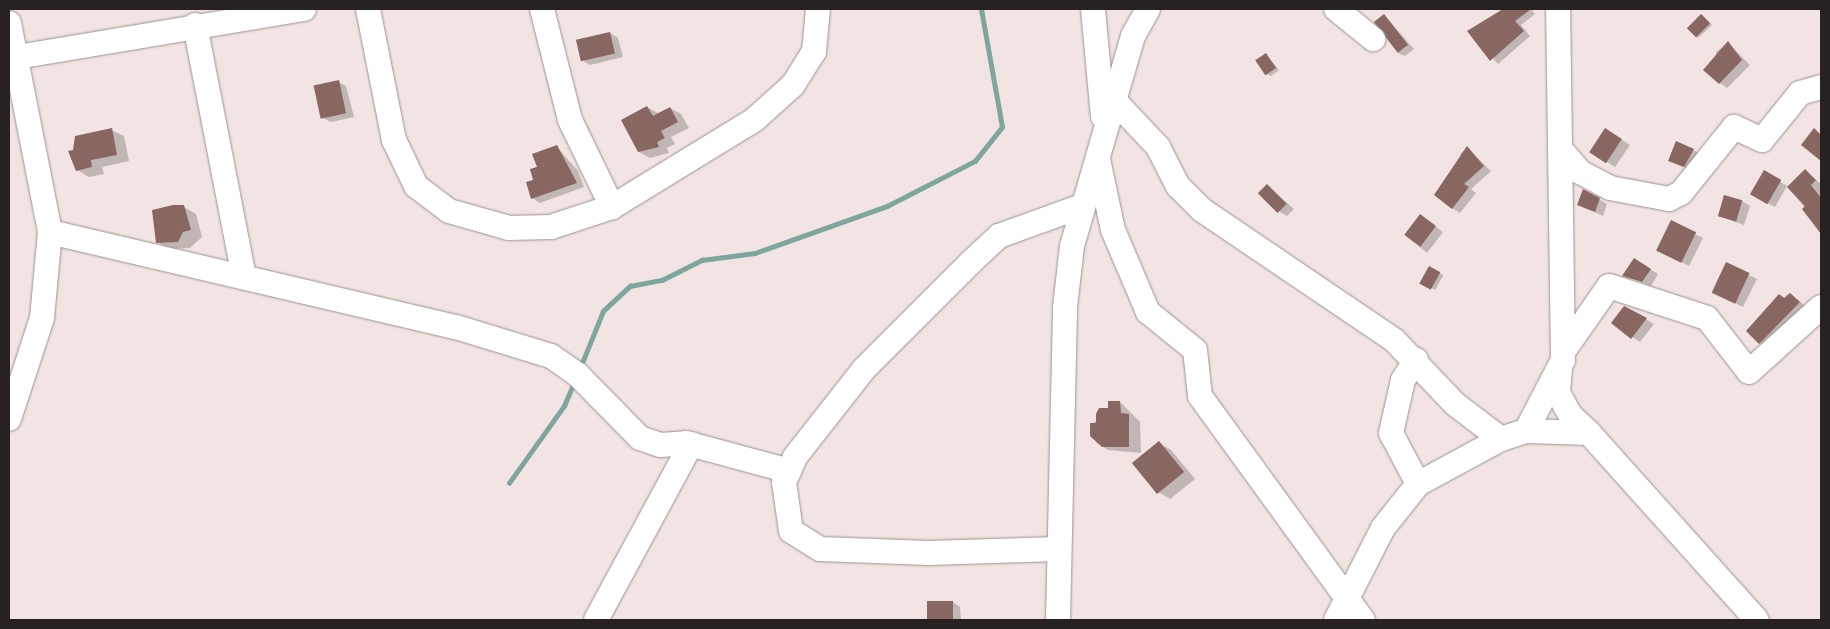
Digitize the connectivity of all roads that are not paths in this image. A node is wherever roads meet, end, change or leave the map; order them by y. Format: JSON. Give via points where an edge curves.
{"nodes":[{"id":1,"x":304,"y":9,"type":"edge"},
{"id":2,"x":368,"y":9,"type":"edge"},
{"id":3,"x":542,"y":9,"type":"edge"},
{"id":4,"x":818,"y":9,"type":"edge"},
{"id":5,"x":1094,"y":9,"type":"edge"},
{"id":6,"x":1148,"y":9,"type":"edge"},
{"id":7,"x":1336,"y":9,"type":"edge"},
{"id":8,"x":1558,"y":9,"type":"edge"},
{"id":9,"x":9,"y":23,"type":"edge"},
{"id":10,"x":195,"y":25,"type":"junction"},
{"id":11,"x":1373,"y":39,"type":"dead end"},
{"id":12,"x":17,"y":58,"type":"junction"},
{"id":13,"x":1821,"y":86,"type":"edge"},
{"id":14,"x":1113,"y":99,"type":"junction"},
{"id":15,"x":1104,"y":128,"type":"junction"},
{"id":16,"x":1562,"y":151,"type":"junction"},
{"id":17,"x":1097,"y":154,"type":"junction"},
{"id":18,"x":1082,"y":206,"type":"junction"},
{"id":19,"x":612,"y":207,"type":"junction"},
{"id":20,"x":50,"y":232,"type":"junction"},
{"id":21,"x":244,"y":277,"type":"junction"},
{"id":22,"x":1821,"y":307,"type":"edge"},
{"id":23,"x":1561,"y":359,"type":"junction"},
{"id":24,"x":1416,"y":360,"type":"junction"},
{"id":25,"x":9,"y":419,"type":"edge"},
{"id":26,"x":1526,"y":431,"type":"junction"},
{"id":27,"x":1589,"y":434,"type":"junction"},
{"id":28,"x":1501,"y":438,"type":"junction"},
{"id":29,"x":691,"y":444,"type":"junction"},
{"id":30,"x":789,"y":471,"type":"junction"},
{"id":31,"x":1418,"y":484,"type":"junction"},
{"id":32,"x":1058,"y":549,"type":"junction"},
{"id":33,"x":1350,"y":600,"type":"junction"},
{"id":34,"x":596,"y":620,"type":"edge"},
{"id":35,"x":1058,"y":620,"type":"edge"},
{"id":36,"x":1336,"y":620,"type":"edge"},
{"id":37,"x":1363,"y":620,"type":"edge"},
{"id":38,"x":1757,"y":620,"type":"edge"}],
"edges":[{"from":1,"to":10,"type":"street"},
{"from":2,"to":19,"type":"street","via":[[394,140],[416,186],[448,211],[509,228],[552,227]]},
{"from":3,"to":19,"type":"street","via":[[570,120]]},
{"from":4,"to":19,"type":"street","via":[[814,52],[794,85],[754,120]]},
{"from":5,"to":15,"type":"street"},
{"from":6,"to":14,"type":"street","via":[[1133,36]]},
{"from":7,"to":11,"type":"street"},
{"from":8,"to":16,"type":"street"},
{"from":9,"to":12,"type":"street"},
{"from":10,"to":12,"type":"street"},
{"from":10,"to":21,"type":"street"},
{"from":12,"to":20,"type":"street"},
{"from":13,"to":16,"type":"street","via":[[1800,94],[1762,140],[1734,127],[1681,193],[1669,200],[1610,188],[1580,172]]},
{"from":14,"to":15,"type":"street"},
{"from":14,"to":24,"type":"street","via":[[1158,146],[1178,186],[1202,210],[1236,237],[1304,276],[1332,301],[1376,326]]},
{"from":15,"to":17,"type":"street"},
{"from":16,"to":23,"type":"street"},
{"from":17,"to":18,"type":"street"},
{"from":17,"to":33,"type":"street","via":[[1112,230],[1148,312],[1194,350],[1200,396]]},
{"from":18,"to":30,"type":"street","via":[[999,236],[864,369],[795,457]]},
{"from":18,"to":32,"type":"street","via":[[1065,307]]},
{"from":20,"to":21,"type":"street"},
{"from":20,"to":25,"type":"street","via":[[42,318]]},
{"from":21,"to":29,"type":"street","via":[[456,327],[551,356],[577,374],[640,438],[660,445]]},
{"from":22,"to":23,"type":"street","via":[[1750,372],[1707,318],[1609,286]]},
{"from":23,"to":26,"type":"street"},
{"from":23,"to":27,"type":"street","via":[[1558,393],[1571,416]]},
{"from":24,"to":28,"type":"street","via":[[1455,404]]},
{"from":24,"to":31,"type":"street","via":[[1403,380],[1391,433]]},
{"from":26,"to":27,"type":"street"},
{"from":26,"to":28,"type":"street"},
{"from":27,"to":38,"type":"street"},
{"from":28,"to":31,"type":"street"},
{"from":29,"to":30,"type":"street"},
{"from":29,"to":34,"type":"street"},
{"from":30,"to":32,"type":"street","via":[[784,500],[790,530],[820,549],[929,553]]},
{"from":31,"to":33,"type":"street","via":[[1383,528]]},
{"from":32,"to":35,"type":"street"},
{"from":33,"to":36,"type":"street"},
{"from":33,"to":37,"type":"street"}]}
